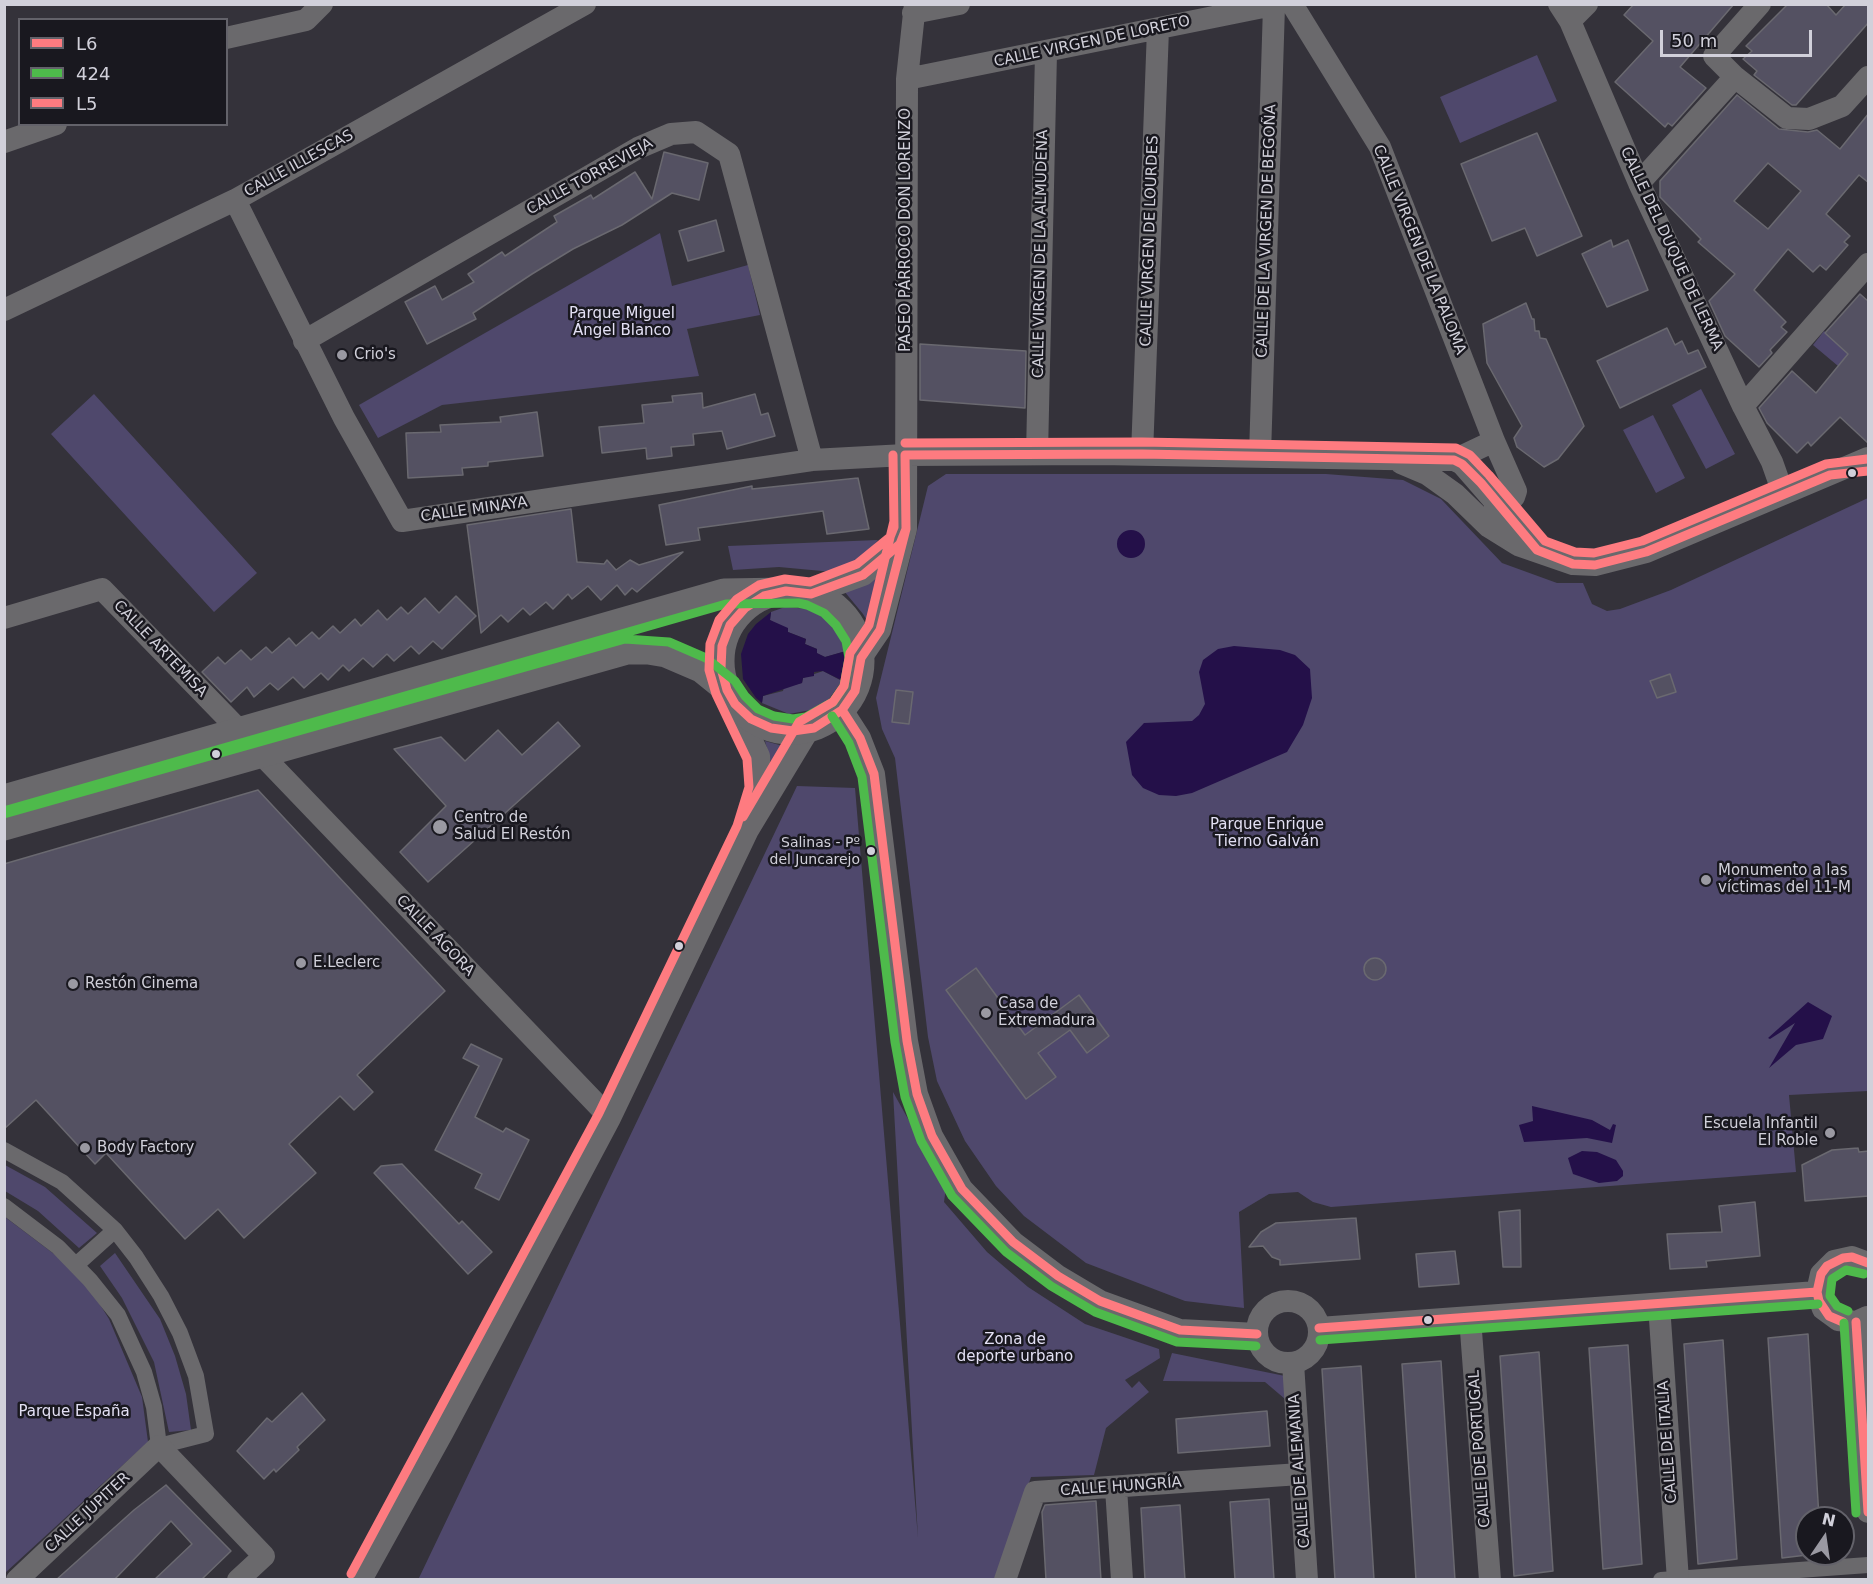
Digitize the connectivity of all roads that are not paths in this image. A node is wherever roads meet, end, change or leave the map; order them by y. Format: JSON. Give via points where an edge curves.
{"nodes":[{"id":1,"x":322,"y":4,"type":"edge"},
{"id":2,"x":585,"y":4,"type":"edge"},
{"id":3,"x":959,"y":4,"type":"edge"},
{"id":4,"x":1587,"y":4,"type":"edge"},
{"id":5,"x":1760,"y":4,"type":"edge"},
{"id":6,"x":1281,"y":5,"type":"edge"},
{"id":7,"x":914,"y":9,"type":"edge"},
{"id":8,"x":1565,"y":13,"type":"edge"},
{"id":9,"x":1158,"y":28,"type":"junction"},
{"id":10,"x":228,"y":38,"type":"edge"},
{"id":11,"x":1046,"y":53,"type":"junction"},
{"id":12,"x":1869,"y":76,"type":"edge"},
{"id":13,"x":1735,"y":77,"type":"junction"},
{"id":14,"x":907,"y":79,"type":"junction"},
{"id":15,"x":50,"y":126,"type":"edge"},
{"id":16,"x":4,"y":142,"type":"edge"},
{"id":17,"x":1639,"y":183,"type":"junction"},
{"id":18,"x":235,"y":200,"type":"junction"},
{"id":19,"x":1869,"y":264,"type":"edge"},
{"id":20,"x":4,"y":310,"type":"edge"},
{"id":21,"x":304,"y":341,"type":"junction"},
{"id":22,"x":1743,"y":406,"type":"junction"},
{"id":23,"x":1494,"y":441,"type":"junction"},
{"id":24,"x":1037,"y":454,"type":"junction"},
{"id":25,"x":1142,"y":454,"type":"junction"},
{"id":26,"x":905,"y":455,"type":"junction"},
{"id":27,"x":1260,"y":455,"type":"junction"},
{"id":28,"x":1869,"y":458,"type":"edge"},
{"id":29,"x":1395,"y":459,"type":"junction"},
{"id":30,"x":812,"y":460,"type":"junction"},
{"id":31,"x":1454,"y":460,"type":"junction"},
{"id":32,"x":1869,"y":471,"type":"edge"},
{"id":33,"x":1830,"y":475,"type":"junction"},
{"id":34,"x":1783,"y":493,"type":"junction"},
{"id":35,"x":1492,"y":515,"type":"junction"},
{"id":36,"x":900,"y":544,"type":"junction"},
{"id":37,"x":799,"y":592,"type":"junction"},
{"id":38,"x":4,"y":618,"type":"edge"},
{"id":39,"x":861,"y":658,"type":"junction"},
{"id":40,"x":731,"y":697,"type":"junction"},
{"id":41,"x":842,"y":710,"type":"junction"},
{"id":42,"x":809,"y":729,"type":"junction"},
{"id":43,"x":239,"y":730,"type":"junction"},
{"id":44,"x":261,"y":754,"type":"junction"},
{"id":45,"x":4,"y":798,"type":"edge"},
{"id":46,"x":4,"y":827,"type":"edge"},
{"id":47,"x":748,"y":830,"type":"junction"},
{"id":48,"x":610,"y":1118,"type":"junction"},
{"id":49,"x":4,"y":1150,"type":"edge"},
{"id":50,"x":4,"y":1206,"type":"edge"},
{"id":51,"x":115,"y":1230,"type":"junction"},
{"id":52,"x":1869,"y":1263,"type":"edge"},
{"id":53,"x":76,"y":1265,"type":"junction"},
{"id":54,"x":1817,"y":1292,"type":"junction"},
{"id":55,"x":1659,"y":1305,"type":"junction"},
{"id":56,"x":1470,"y":1318,"type":"junction"},
{"id":57,"x":1862,"y":1319,"type":"edge"},
{"id":58,"x":1319,"y":1328,"type":"junction"},
{"id":59,"x":1257,"y":1334,"type":"junction"},
{"id":60,"x":1293,"y":1363,"type":"junction"},
{"id":61,"x":159,"y":1446,"type":"junction"},
{"id":62,"x":1300,"y":1474,"type":"junction"},
{"id":63,"x":1116,"y":1488,"type":"junction"},
{"id":64,"x":1869,"y":1512,"type":"edge"},
{"id":65,"x":1869,"y":1565,"type":"edge"},
{"id":66,"x":1672,"y":1579,"type":"edge"},
{"id":67,"x":17,"y":1580,"type":"edge"},
{"id":68,"x":238,"y":1580,"type":"edge"},
{"id":69,"x":361,"y":1580,"type":"edge"},
{"id":70,"x":1005,"y":1580,"type":"edge"},
{"id":71,"x":1122,"y":1580,"type":"edge"},
{"id":72,"x":1307,"y":1580,"type":"edge"},
{"id":73,"x":1490,"y":1580,"type":"edge"}],
"edges":[{"from":1,"to":10,"type":"street","via":[[306,20]]},
{"from":2,"to":18,"type":"street","name":"CALLE ILLESCAS"},
{"from":3,"to":7,"type":"street"},
{"from":4,"to":8,"type":"street"},
{"from":5,"to":13,"type":"street","via":[[1714,56]]},
{"from":6,"to":9,"type":"street","name":"CALLE VIRGEN DE LORETO"},
{"from":6,"to":23,"type":"street","name":"CALLE VIRGEN DE LA PALOMA","via":[[1380,147]]},
{"from":6,"to":27,"type":"street","name":"CALLE DE LA VIRGEN DE BEGOÑA"},
{"from":7,"to":14,"type":"street","name":"PASEO PÁRROCO DON LORENZO"},
{"from":8,"to":17,"type":"street","name":"CALLE DEL DUQUE DE LERMA"},
{"from":9,"to":11,"type":"street","name":"CALLE VIRGEN DE LORETO"},
{"from":9,"to":25,"type":"street","name":"CALLE VIRGEN DE LOURDES"},
{"from":11,"to":14,"type":"street","name":"CALLE VIRGEN DE LORETO"},
{"from":11,"to":24,"type":"street","name":"CALLE VIRGEN DE LA ALMUDENA"},
{"from":12,"to":13,"type":"street","via":[[1842,106],[1809,119],[1787,118]]},
{"from":13,"to":17,"type":"street"},
{"from":14,"to":26,"type":"street","name":"PASEO PÁRROCO DON LORENZO"},
{"from":15,"to":16,"type":"street"},
{"from":17,"to":22,"type":"street","name":"CALLE DEL DUQUE DE LERMA"},
{"from":18,"to":20,"type":"street","name":"CALLE ILLESCAS"},
{"from":18,"to":21,"type":"street","name":"CALLE MINAYA"},
{"from":19,"to":22,"type":"street"},
{"from":21,"to":30,"type":"street","name":"CALLE MINAYA","via":[[402,521]]},
{"from":21,"to":30,"type":"street","name":"CALLE TORREVIEJA","via":[[638,148],[671,134],[696,132],[729,154]]},
{"from":22,"to":34,"type":"street","name":"CALLE DEL DUQUE DE LERMA"},
{"from":23,"to":31,"type":"street"},
{"from":23,"to":35,"type":"street","name":"CALLE VIRGEN DE LA PALOMA","via":[[1516,491]]},
{"from":24,"to":25,"type":"street","name":"CALLE MINAYA"},
{"from":24,"to":26,"type":"street","name":"CALLE MINAYA"},
{"from":25,"to":27,"type":"street","name":"CALLE MINAYA"},
{"from":26,"to":30,"type":"street","name":"CALLE MINAYA"},
{"from":26,"to":36,"type":"street","name":"PASEO PÁRROCO DON LORENZO","via":[[906,529]]},
{"from":27,"to":29,"type":"street","name":"CALLE MINAYA"},
{"from":28,"to":33,"type":"street"},
{"from":29,"to":31,"type":"street","name":"CALLE MINAYA"},
{"from":29,"to":35,"type":"street","via":[[1427,474]]},
{"from":31,"to":35,"type":"street","via":[[1481,483]]},
{"from":32,"to":33,"type":"street"},
{"from":33,"to":34,"type":"street"},
{"from":34,"to":35,"type":"street","via":[[1646,552],[1595,565],[1573,564],[1518,544]]},
{"from":36,"to":37,"type":"street","via":[[863,575]]},
{"from":36,"to":39,"type":"street","name":"PASEO PÁRROCO DON LORENZO","via":[[880,630]]},
{"from":37,"to":39,"type":"street","via":[[831,603],[846,618],[857,637]]},
{"from":37,"to":40,"type":"street","via":[[764,596],[745,608],[730,625],[722,646],[721,668]]},
{"from":37,"to":43,"type":"street","via":[[724,592]]},
{"from":38,"to":43,"type":"street","name":"CALLE ARTEMISA","via":[[102,589]]},
{"from":39,"to":41,"type":"street","via":[[855,691]]},
{"from":40,"to":42,"type":"street","via":[[751,719],[771,728]]},
{"from":40,"to":44,"type":"street","via":[[701,669],[666,654],[627,651]]},
{"from":40,"to":47,"type":"street","via":[[759,756],[762,789]]},
{"from":41,"to":42,"type":"street"},
{"from":41,"to":59,"type":"street","via":[[860,738],[874,774],[917,1094],[932,1136],[962,1189],[1013,1242],[1100,1301],[1179,1330]]},
{"from":42,"to":47,"type":"street"},
{"from":43,"to":45,"type":"street"},
{"from":44,"to":46,"type":"street"},
{"from":44,"to":48,"type":"street","name":"CALLE ÁGORA"},
{"from":47,"to":48,"type":"street"},
{"from":48,"to":69,"type":"street"},
{"from":49,"to":51,"type":"street","via":[[62,1182]]},
{"from":50,"to":53,"type":"street","via":[[36,1228]]},
{"from":51,"to":53,"type":"street"},
{"from":51,"to":61,"type":"street","via":[[148,1276],[180,1333],[196,1376],[206,1434]]},
{"from":52,"to":54,"type":"street","via":[[1852,1257],[1834,1261],[1821,1274]]},
{"from":53,"to":61,"type":"street","via":[[124,1328],[144,1372]]},
{"from":54,"to":55,"type":"street"},
{"from":54,"to":57,"type":"street","via":[[1829,1316],[1846,1323]]},
{"from":55,"to":56,"type":"street"},
{"from":55,"to":66,"type":"street","name":"CALLE DE ITALIA"},
{"from":56,"to":58,"type":"street"},
{"from":56,"to":73,"type":"street","name":"CALLE DE PORTUGAL"},
{"from":57,"to":64,"type":"street"},
{"from":58,"to":59,"type":"street","via":[[1310,1310],[1301,1304],[1280,1302],[1263,1313]]},
{"from":58,"to":60,"type":"street","via":[[1316,1347],[1303,1360]]},
{"from":59,"to":60,"type":"street","via":[[1265,1353],[1283,1363]]},
{"from":60,"to":62,"type":"street","name":"CALLE DE ALEMANIA"},
{"from":61,"to":67,"type":"street","name":"CALLE JÚPITER"},
{"from":61,"to":68,"type":"street","via":[[264,1556]]},
{"from":62,"to":63,"type":"street","name":"CALLE HUNGRÍA"},
{"from":62,"to":72,"type":"street","name":"CALLE DE ALEMANIA"},
{"from":63,"to":70,"type":"street","name":"CALLE HUNGRÍA","via":[[1035,1492]]},
{"from":63,"to":71,"type":"street"},
{"from":65,"to":66,"type":"street"}]}
